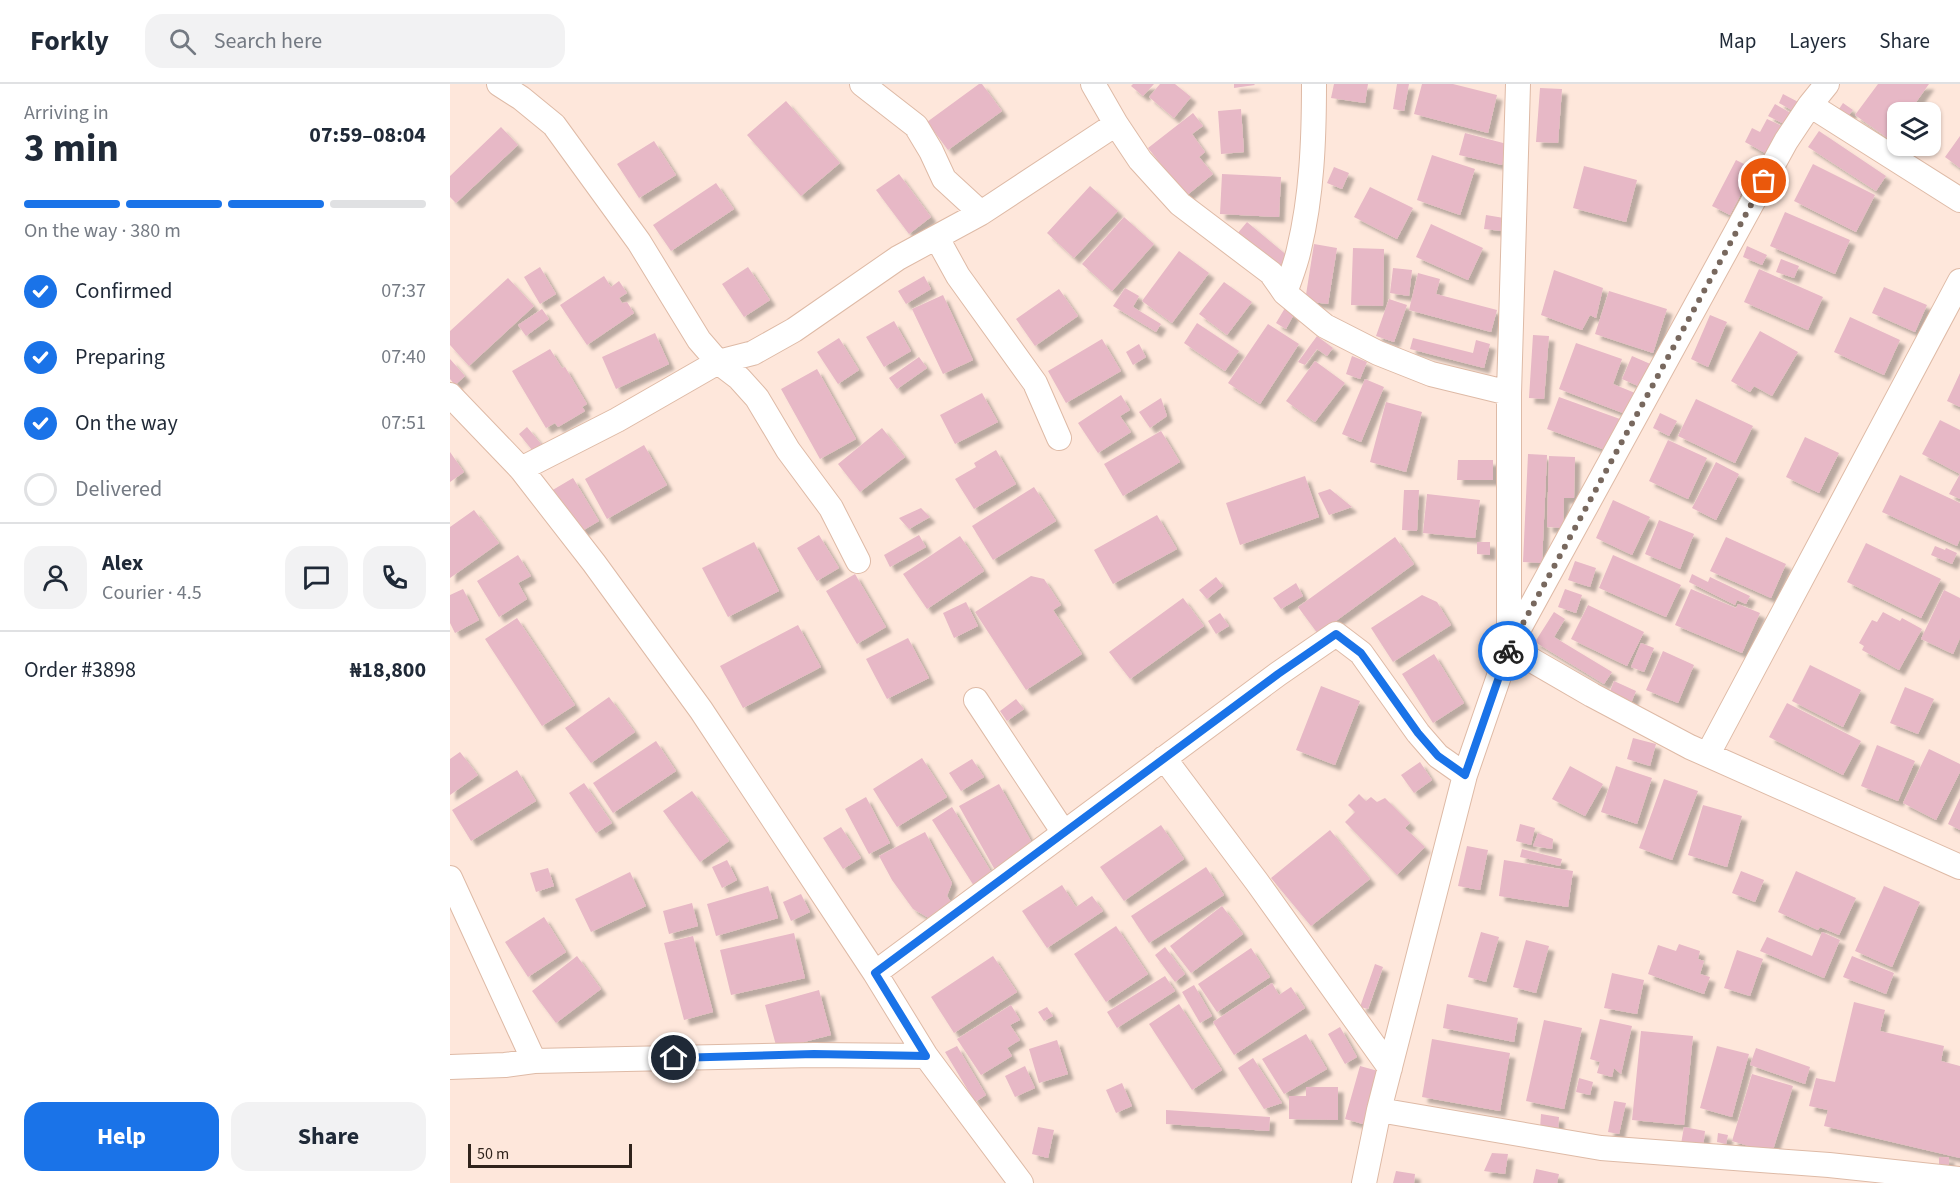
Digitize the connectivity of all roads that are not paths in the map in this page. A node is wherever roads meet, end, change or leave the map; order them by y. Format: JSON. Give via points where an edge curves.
{"nodes":[{"id":1,"x":499,"y":84,"type":"edge"},
{"id":2,"x":862,"y":84,"type":"edge"},
{"id":3,"x":1094,"y":84,"type":"edge"},
{"id":4,"x":1314,"y":84,"type":"edge"},
{"id":5,"x":1518,"y":84,"type":"edge"},
{"id":6,"x":1827,"y":84,"type":"edge"},
{"id":7,"x":1810,"y":105,"type":"junction"},
{"id":8,"x":1116,"y":124,"type":"junction"},
{"id":9,"x":1960,"y":200,"type":"edge"},
{"id":10,"x":981,"y":213,"type":"junction"},
{"id":11,"x":937,"y":238,"type":"junction"},
{"id":12,"x":1960,"y":281,"type":"edge"},
{"id":13,"x":1286,"y":293,"type":"junction"},
{"id":14,"x":718,"y":362,"type":"junction"},
{"id":15,"x":1509,"y":393,"type":"junction"},
{"id":16,"x":450,"y":395,"type":"edge"},
{"id":17,"x":1059,"y":438,"type":"dead end"},
{"id":18,"x":521,"y":469,"type":"junction"},
{"id":19,"x":858,"y":561,"type":"dead end"},
{"id":20,"x":1509,"y":647,"type":"junction"},
{"id":21,"x":976,"y":700,"type":"dead end"},
{"id":22,"x":1708,"y":754,"type":"junction"},
{"id":23,"x":1164,"y":758,"type":"junction"},
{"id":24,"x":1465,"y":775,"type":"junction"},
{"id":25,"x":1064,"y":833,"type":"junction"},
{"id":26,"x":1960,"y":867,"type":"edge"},
{"id":27,"x":450,"y":878,"type":"edge"},
{"id":28,"x":875,"y":973,"type":"junction"},
{"id":29,"x":926,"y":1056,"type":"junction"},
{"id":30,"x":534,"y":1061,"type":"junction"},
{"id":31,"x":450,"y":1067,"type":"edge"},
{"id":32,"x":1390,"y":1068,"type":"junction"},
{"id":33,"x":1379,"y":1110,"type":"junction"},
{"id":34,"x":1960,"y":1179,"type":"edge"},
{"id":35,"x":1021,"y":1183,"type":"edge"},
{"id":36,"x":1364,"y":1183,"type":"edge"}],
"edges":[{"from":1,"to":14,"type":"street","via":[[554,125],[639,242],[699,340]]},
{"from":2,"to":10,"type":"street","via":[[916,126],[944,179]]},
{"from":3,"to":8,"type":"street"},
{"from":4,"to":13,"type":"street","via":[[1307,204]]},
{"from":5,"to":15,"type":"street"},
{"from":6,"to":7,"type":"street"},
{"from":7,"to":9,"type":"street"},
{"from":7,"to":20,"type":"street","via":[[1786,141]]},
{"from":8,"to":10,"type":"street"},
{"from":8,"to":13,"type":"street","via":[[1140,160],[1180,204],[1271,273]]},
{"from":10,"to":11,"type":"street"},
{"from":11,"to":14,"type":"street","via":[[898,258],[794,330],[753,353]]},
{"from":11,"to":17,"type":"street","via":[[958,276],[1035,383]]},
{"from":12,"to":22,"type":"street"},
{"from":13,"to":15,"type":"street","via":[[1325,326],[1378,353],[1431,374]]},
{"from":14,"to":18,"type":"street"},
{"from":14,"to":19,"type":"street","via":[[757,398],[788,450],[831,508]]},
{"from":15,"to":20,"type":"street"},
{"from":16,"to":18,"type":"street"},
{"from":18,"to":28,"type":"street","via":[[701,710]]},
{"from":20,"to":22,"type":"street"},
{"from":20,"to":24,"type":"street"},
{"from":21,"to":25,"type":"street"},
{"from":22,"to":26,"type":"street"},
{"from":23,"to":24,"type":"street","via":[[1336,634],[1361,653],[1438,756]]},
{"from":23,"to":25,"type":"street"},
{"from":23,"to":32,"type":"street"},
{"from":24,"to":32,"type":"street"},
{"from":25,"to":28,"type":"street"},
{"from":27,"to":30,"type":"street"},
{"from":28,"to":29,"type":"street"},
{"from":29,"to":30,"type":"street","via":[[814,1054]]},
{"from":29,"to":35,"type":"street"},
{"from":30,"to":31,"type":"street"},
{"from":32,"to":33,"type":"street"},
{"from":33,"to":34,"type":"street","via":[[1601,1148]]},
{"from":33,"to":36,"type":"street"}]}
